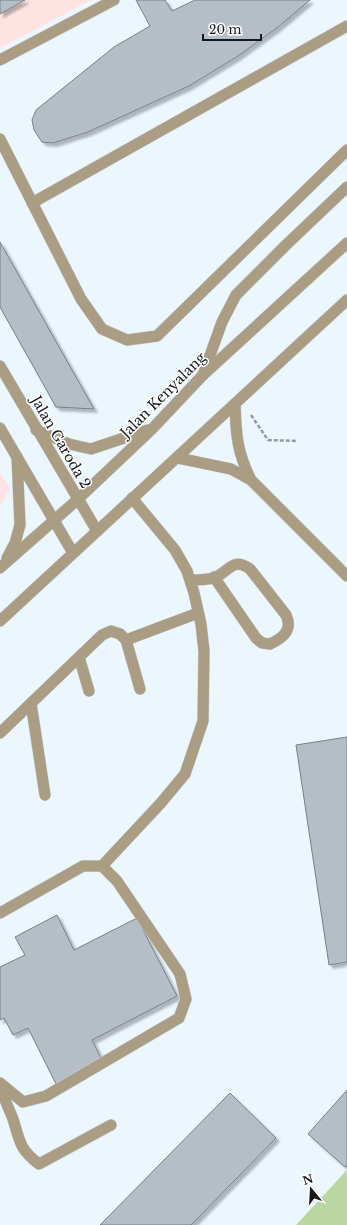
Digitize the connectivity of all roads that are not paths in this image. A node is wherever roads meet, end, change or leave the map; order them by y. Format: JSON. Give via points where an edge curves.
{"nodes":[{"id":1,"x":114,"y":0,"type":"edge"},
{"id":2,"x":347,"y":26,"type":"edge"},
{"id":3,"x":0,"y":60,"type":"edge"},
{"id":4,"x":0,"y":139,"type":"edge"},
{"id":5,"x":347,"y":150,"type":"edge"},
{"id":6,"x":347,"y":187,"type":"edge"},
{"id":7,"x":32,"y":203,"type":"junction"},
{"id":8,"x":347,"y":243,"type":"edge"},
{"id":9,"x":347,"y":300,"type":"edge"},
{"id":10,"x":0,"y":366,"type":"edge"},
{"id":11,"x":203,"y":375,"type":"junction"},
{"id":12,"x":238,"y":402,"type":"junction"},
{"id":13,"x":0,"y":428,"type":"edge"},
{"id":14,"x":152,"y":429,"type":"junction"},
{"id":15,"x":36,"y":430,"type":"junction"},
{"id":16,"x":17,"y":457,"type":"junction"},
{"id":17,"x":178,"y":458,"type":"junction"},
{"id":18,"x":251,"y":480,"type":"junction"},
{"id":19,"x":132,"y":498,"type":"junction"},
{"id":20,"x":77,"y":500,"type":"junction"},
{"id":21,"x":52,"y":521,"type":"junction"},
{"id":22,"x":98,"y":531,"type":"junction"},
{"id":23,"x":73,"y":553,"type":"junction"},
{"id":24,"x":1,"y":567,"type":"edge"},
{"id":25,"x":347,"y":576,"type":"edge"},
{"id":26,"x":214,"y":578,"type":"junction"},
{"id":27,"x":190,"y":580,"type":"junction"},
{"id":28,"x":198,"y":613,"type":"junction"},
{"id":29,"x":0,"y":621,"type":"edge"},
{"id":30,"x":126,"y":640,"type":"junction"},
{"id":31,"x":79,"y":657,"type":"junction"},
{"id":32,"x":140,"y":689,"type":"dead end"},
{"id":33,"x":90,"y":691,"type":"dead end"},
{"id":34,"x":31,"y":703,"type":"junction"},
{"id":35,"x":0,"y":733,"type":"edge"},
{"id":36,"x":45,"y":795,"type":"dead end"},
{"id":37,"x":102,"y":866,"type":"junction"},
{"id":38,"x":0,"y":913,"type":"edge"},
{"id":39,"x":0,"y":1083,"type":"edge"},
{"id":40,"x":0,"y":1087,"type":"edge"},
{"id":41,"x":111,"y":1125,"type":"dead end"}],
"edges":[{"from":1,"to":3,"type":"street"},
{"from":2,"to":7,"type":"street"},
{"from":4,"to":7,"type":"street"},
{"from":5,"to":7,"type":"street","via":[[157,336],[127,340],[102,329],[81,299]]},
{"from":6,"to":11,"type":"street","via":[[236,295],[222,322]]},
{"from":8,"to":11,"type":"street","name":"Jalan Kenyalang"},
{"from":9,"to":12,"type":"street"},
{"from":10,"to":15,"type":"street","name":"Jalan Garoda 2"},
{"from":11,"to":14,"type":"street","name":"Jalan Kenyalang"},
{"from":12,"to":17,"type":"street"},
{"from":12,"to":18,"type":"street","via":[[236,434],[241,460]]},
{"from":13,"to":16,"type":"street"},
{"from":14,"to":15,"type":"street","via":[[91,449],[69,444]]},
{"from":14,"to":20,"type":"street","name":"Jalan Kenyalang"},
{"from":15,"to":20,"type":"street","name":"Jalan Garoda 2"},
{"from":16,"to":21,"type":"street"},
{"from":16,"to":24,"type":"street","via":[[20,525],[15,543]]},
{"from":17,"to":18,"type":"street","via":[[231,468]]},
{"from":17,"to":19,"type":"street"},
{"from":18,"to":25,"type":"street"},
{"from":19,"to":22,"type":"street"},
{"from":19,"to":27,"type":"street","via":[[176,550]]},
{"from":20,"to":21,"type":"street","name":"Jalan Kenyalang"},
{"from":20,"to":22,"type":"street","name":"Jalan Garoda 2"},
{"from":21,"to":23,"type":"street"},
{"from":21,"to":24,"type":"street","name":"Jalan Kenyalang"},
{"from":22,"to":23,"type":"street"},
{"from":23,"to":29,"type":"street"},
{"from":26,"to":26,"type":"street","via":[[237,563],[250,569],[286,615],[289,621],[284,635],[270,644],[262,643]]},
{"from":26,"to":27,"type":"street"},
{"from":27,"to":28,"type":"street"},
{"from":28,"to":30,"type":"street"},
{"from":28,"to":37,"type":"street","via":[[204,651],[203,721],[185,774]]},
{"from":30,"to":31,"type":"street","via":[[120,634],[111,631],[102,635]]},
{"from":30,"to":32,"type":"street"},
{"from":31,"to":33,"type":"street"},
{"from":31,"to":34,"type":"street"},
{"from":34,"to":35,"type":"street"},
{"from":34,"to":36,"type":"street"},
{"from":37,"to":38,"type":"street","via":[[83,866]]},
{"from":37,"to":39,"type":"street","via":[[117,881],[180,974],[186,999],[179,1018],[46,1096],[23,1102]]},
{"from":40,"to":41,"type":"street","via":[[13,1119],[17,1139],[28,1155],[39,1164]]}]}
